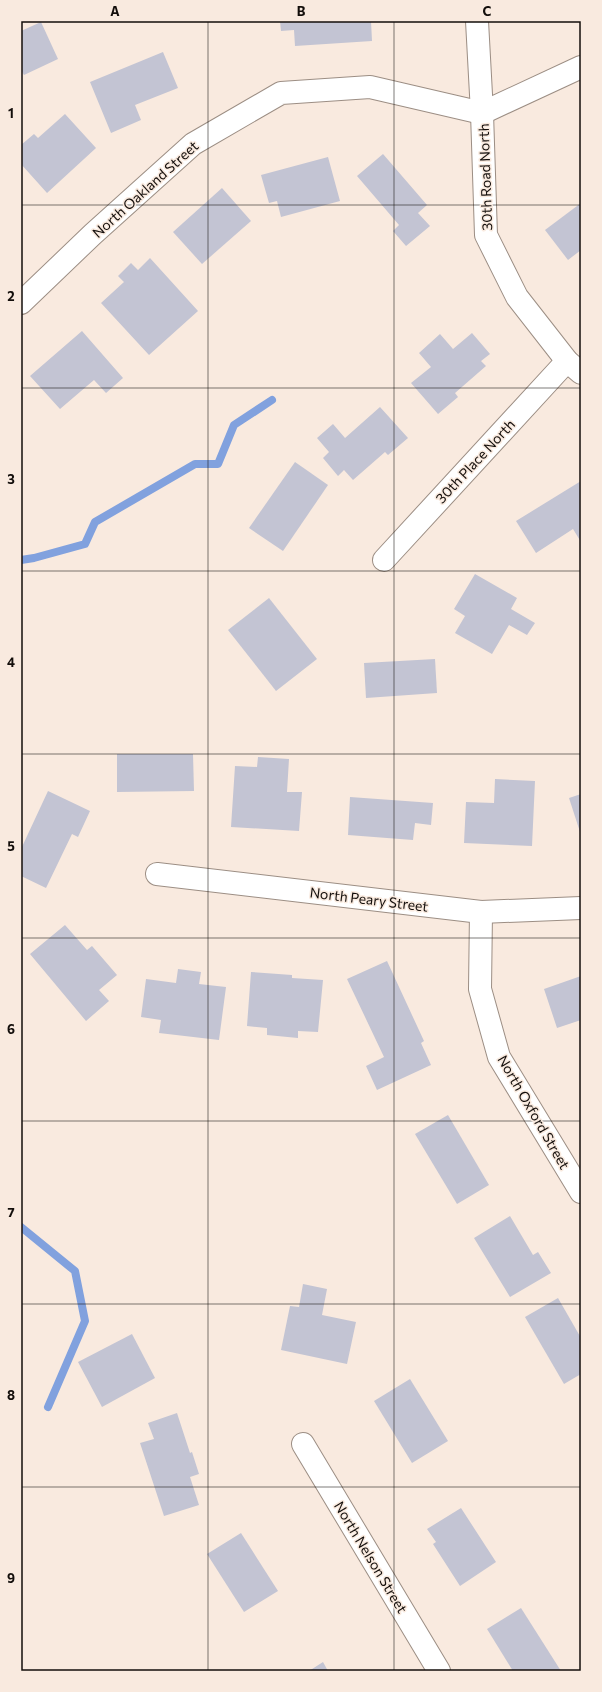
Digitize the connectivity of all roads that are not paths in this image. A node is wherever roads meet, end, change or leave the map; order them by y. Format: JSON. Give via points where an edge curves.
{"nodes":[{"id":1,"x":477,"y":21,"type":"edge"},
{"id":2,"x":581,"y":67,"type":"edge"},
{"id":3,"x":482,"y":114,"type":"junction"},
{"id":4,"x":21,"y":303,"type":"edge"},
{"id":5,"x":574,"y":367,"type":"edge"},
{"id":6,"x":384,"y":560,"type":"dead end"},
{"id":7,"x":157,"y":874,"type":"dead end"},
{"id":8,"x":581,"y":908,"type":"edge"},
{"id":9,"x":481,"y":912,"type":"junction"},
{"id":10,"x":581,"y":1192,"type":"edge"},
{"id":11,"x":303,"y":1444,"type":"dead end"},
{"id":12,"x":439,"y":1671,"type":"edge"}],
"edges":[{"from":1,"to":3,"type":"street","name":"30th Road North"},
{"from":2,"to":3,"type":"street"},
{"from":3,"to":4,"type":"street","name":"North Oakland Street","via":[[370,87],[281,93],[193,144]]},
{"from":3,"to":5,"type":"street","name":"30th Road North","via":[[486,235],[516,297]]},
{"from":5,"to":6,"type":"street","name":"30th Place North"},
{"from":7,"to":9,"type":"street","name":"North Peary Street"},
{"from":8,"to":9,"type":"street","name":"North Peary Street"},
{"from":9,"to":10,"type":"street","name":"North Oxford Street","via":[[480,989],[499,1057]]},
{"from":11,"to":12,"type":"street","name":"North Nelson Street"}]}
